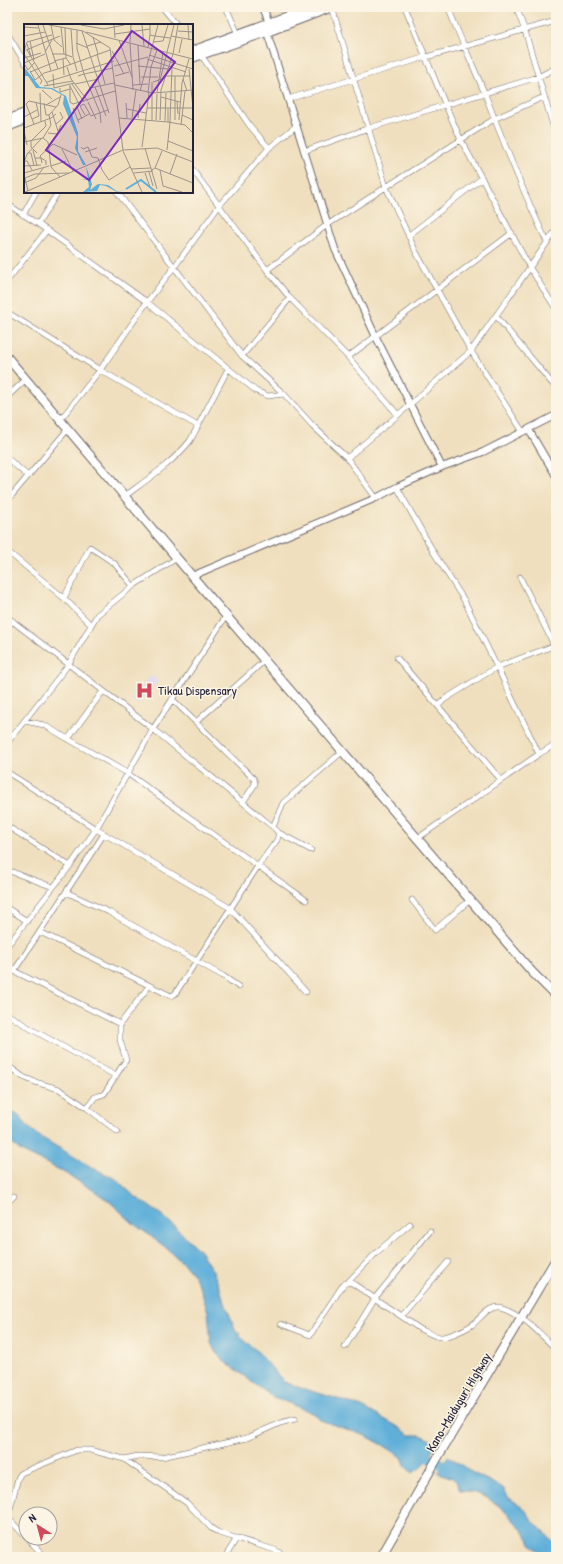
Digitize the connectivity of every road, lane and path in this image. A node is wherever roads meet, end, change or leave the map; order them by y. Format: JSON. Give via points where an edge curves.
{"nodes":[{"id":1,"x":162,"y":7,"type":"edge"},
{"id":2,"x":226,"y":7,"type":"edge"},
{"id":3,"x":263,"y":7,"type":"edge"},
{"id":4,"x":312,"y":7,"type":"edge"},
{"id":5,"x":332,"y":7,"type":"edge"},
{"id":6,"x":405,"y":7,"type":"edge"},
{"id":7,"x":448,"y":7,"type":"edge"},
{"id":8,"x":516,"y":7,"type":"edge"},
{"id":9,"x":556,"y":21,"type":"edge"},
{"id":10,"x":269,"y":23,"type":"junction"},
{"id":11,"x":176,"y":24,"type":"edge"},
{"id":12,"x":525,"y":31,"type":"junction"},
{"id":13,"x":267,"y":32,"type":"junction"},
{"id":14,"x":7,"y":33,"type":"edge"},
{"id":15,"x":238,"y":34,"type":"junction"},
{"id":16,"x":464,"y":47,"type":"junction"},
{"id":17,"x":193,"y":52,"type":"edge"},
{"id":18,"x":193,"y":52,"type":"edge"},
{"id":19,"x":201,"y":55,"type":"junction"},
{"id":20,"x":426,"y":57,"type":"junction"},
{"id":21,"x":24,"y":61,"type":"edge"},
{"id":22,"x":556,"y":68,"type":"edge"},
{"id":23,"x":538,"y":77,"type":"junction"},
{"id":24,"x":354,"y":80,"type":"junction"},
{"id":25,"x":484,"y":92,"type":"junction"},
{"id":26,"x":544,"y":97,"type":"junction"},
{"id":27,"x":288,"y":99,"type":"junction"},
{"id":28,"x":445,"y":104,"type":"junction"},
{"id":29,"x":24,"y":113,"type":"edge"},
{"id":30,"x":494,"y":119,"type":"junction"},
{"id":31,"x":7,"y":120,"type":"edge"},
{"id":32,"x":24,"y":120,"type":"edge"},
{"id":33,"x":296,"y":126,"type":"junction"},
{"id":34,"x":7,"y":127,"type":"edge"},
{"id":35,"x":369,"y":128,"type":"junction"},
{"id":36,"x":556,"y":136,"type":"edge"},
{"id":37,"x":462,"y":140,"type":"junction"},
{"id":38,"x":269,"y":148,"type":"junction"},
{"id":39,"x":304,"y":151,"type":"junction"},
{"id":40,"x":193,"y":170,"type":"edge"},
{"id":41,"x":482,"y":178,"type":"junction"},
{"id":42,"x":386,"y":187,"type":"junction"},
{"id":43,"x":35,"y":193,"type":"edge"},
{"id":44,"x":57,"y":193,"type":"edge"},
{"id":45,"x":118,"y":193,"type":"edge"},
{"id":46,"x":7,"y":204,"type":"edge"},
{"id":47,"x":219,"y":206,"type":"junction"},
{"id":48,"x":23,"y":215,"type":"junction"},
{"id":49,"x":38,"y":224,"type":"junction"},
{"id":50,"x":327,"y":225,"type":"junction"},
{"id":51,"x":47,"y":230,"type":"junction"},
{"id":52,"x":556,"y":230,"type":"edge"},
{"id":53,"x":512,"y":233,"type":"junction"},
{"id":54,"x":408,"y":236,"type":"junction"},
{"id":55,"x":547,"y":242,"type":"junction"},
{"id":56,"x":175,"y":266,"type":"junction"},
{"id":57,"x":530,"y":268,"type":"junction"},
{"id":58,"x":267,"y":270,"type":"junction"},
{"id":59,"x":7,"y":282,"type":"edge"},
{"id":60,"x":438,"y":291,"type":"junction"},
{"id":61,"x":290,"y":298,"type":"junction"},
{"id":62,"x":147,"y":302,"type":"junction"},
{"id":63,"x":556,"y":308,"type":"edge"},
{"id":64,"x":7,"y":312,"type":"edge"},
{"id":65,"x":496,"y":316,"type":"junction"},
{"id":66,"x":376,"y":337,"type":"junction"},
{"id":67,"x":471,"y":351,"type":"junction"},
{"id":68,"x":242,"y":356,"type":"junction"},
{"id":69,"x":7,"y":357,"type":"edge"},
{"id":70,"x":348,"y":358,"type":"junction"},
{"id":71,"x":228,"y":369,"type":"junction"},
{"id":72,"x":100,"y":370,"type":"junction"},
{"id":73,"x":26,"y":379,"type":"junction"},
{"id":74,"x":556,"y":388,"type":"edge"},
{"id":75,"x":284,"y":394,"type":"junction"},
{"id":76,"x":7,"y":397,"type":"edge"},
{"id":77,"x":410,"y":405,"type":"junction"},
{"id":78,"x":556,"y":415,"type":"edge"},
{"id":79,"x":398,"y":416,"type":"junction"},
{"id":80,"x":60,"y":420,"type":"junction"},
{"id":81,"x":198,"y":426,"type":"junction"},
{"id":82,"x":68,"y":429,"type":"junction"},
{"id":83,"x":526,"y":431,"type":"junction"},
{"id":84,"x":7,"y":458,"type":"edge"},
{"id":85,"x":347,"y":458,"type":"junction"},
{"id":86,"x":442,"y":467,"type":"junction"},
{"id":87,"x":28,"y":476,"type":"junction"},
{"id":88,"x":556,"y":476,"type":"edge"},
{"id":89,"x":398,"y":486,"type":"junction"},
{"id":90,"x":125,"y":496,"type":"junction"},
{"id":91,"x":376,"y":498,"type":"junction"},
{"id":92,"x":7,"y":500,"type":"edge"},
{"id":93,"x":7,"y":551,"type":"edge"},
{"id":94,"x":177,"y":558,"type":"junction"},
{"id":95,"x":192,"y":576,"type":"junction"},
{"id":96,"x":520,"y":577,"type":"dead end"},
{"id":97,"x":133,"y":586,"type":"junction"},
{"id":98,"x":64,"y":598,"type":"junction"},
{"id":99,"x":226,"y":616,"type":"junction"},
{"id":100,"x":7,"y":617,"type":"edge"},
{"id":101,"x":13,"y":621,"type":"junction"},
{"id":102,"x":91,"y":625,"type":"junction"},
{"id":103,"x":7,"y":627,"type":"edge"},
{"id":104,"x":555,"y":646,"type":"edge"},
{"id":105,"x":397,"y":658,"type":"dead end"},
{"id":106,"x":265,"y":660,"type":"junction"},
{"id":107,"x":68,"y":665,"type":"junction"},
{"id":108,"x":497,"y":667,"type":"junction"},
{"id":109,"x":103,"y":691,"type":"junction"},
{"id":110,"x":172,"y":699,"type":"junction"},
{"id":111,"x":438,"y":706,"type":"junction"},
{"id":112,"x":25,"y":721,"type":"junction"},
{"id":113,"x":196,"y":722,"type":"junction"},
{"id":114,"x":153,"y":729,"type":"junction"},
{"id":115,"x":68,"y":739,"type":"junction"},
{"id":116,"x":7,"y":743,"type":"edge"},
{"id":117,"x":556,"y":744,"type":"edge"},
{"id":118,"x":343,"y":751,"type":"junction"},
{"id":119,"x":538,"y":754,"type":"junction"},
{"id":120,"x":127,"y":773,"type":"junction"},
{"id":121,"x":8,"y":774,"type":"edge"},
{"id":122,"x":502,"y":780,"type":"junction"},
{"id":123,"x":243,"y":802,"type":"junction"},
{"id":124,"x":7,"y":826,"type":"edge"},
{"id":125,"x":273,"y":827,"type":"junction"},
{"id":126,"x":96,"y":829,"type":"junction"},
{"id":127,"x":279,"y":833,"type":"junction"},
{"id":128,"x":104,"y":834,"type":"junction"},
{"id":129,"x":418,"y":838,"type":"junction"},
{"id":130,"x":311,"y":850,"type":"dead end"},
{"id":131,"x":70,"y":866,"type":"junction"},
{"id":132,"x":258,"y":866,"type":"junction"},
{"id":133,"x":7,"y":870,"type":"edge"},
{"id":134,"x":53,"y":887,"type":"junction"},
{"id":135,"x":66,"y":892,"type":"junction"},
{"id":136,"x":306,"y":900,"type":"dead end"},
{"id":137,"x":412,"y":900,"type":"dead end"},
{"id":138,"x":470,"y":900,"type":"junction"},
{"id":139,"x":7,"y":908,"type":"edge"},
{"id":140,"x":230,"y":908,"type":"junction"},
{"id":141,"x":27,"y":921,"type":"junction"},
{"id":142,"x":40,"y":932,"type":"junction"},
{"id":143,"x":7,"y":946,"type":"edge"},
{"id":144,"x":196,"y":961,"type":"junction"},
{"id":145,"x":148,"y":986,"type":"junction"},
{"id":146,"x":239,"y":987,"type":"dead end"},
{"id":147,"x":306,"y":992,"type":"dead end"},
{"id":148,"x":556,"y":996,"type":"edge"},
{"id":149,"x":7,"y":1014,"type":"edge"},
{"id":150,"x":120,"y":1024,"type":"junction"},
{"id":151,"x":7,"y":1065,"type":"edge"},
{"id":152,"x":116,"y":1076,"type":"junction"},
{"id":153,"x":87,"y":1108,"type":"junction"},
{"id":154,"x":118,"y":1132,"type":"dead end"},
{"id":155,"x":14,"y":1196,"type":"dead end"},
{"id":156,"x":7,"y":1204,"type":"edge"},
{"id":157,"x":410,"y":1224,"type":"dead end"},
{"id":158,"x":430,"y":1232,"type":"dead end"},
{"id":159,"x":556,"y":1259,"type":"edge"},
{"id":160,"x":448,"y":1262,"type":"dead end"},
{"id":161,"x":348,"y":1282,"type":"junction"},
{"id":162,"x":375,"y":1298,"type":"junction"},
{"id":163,"x":401,"y":1316,"type":"junction"},
{"id":164,"x":522,"y":1317,"type":"junction"},
{"id":165,"x":282,"y":1324,"type":"dead end"},
{"id":166,"x":345,"y":1347,"type":"dead end"},
{"id":167,"x":556,"y":1349,"type":"edge"},
{"id":168,"x":295,"y":1420,"type":"dead end"},
{"id":169,"x":124,"y":1459,"type":"junction"},
{"id":170,"x":7,"y":1518,"type":"edge"},
{"id":171,"x":18,"y":1528,"type":"edge"},
{"id":172,"x":237,"y":1538,"type":"junction"},
{"id":173,"x":35,"y":1546,"type":"edge"},
{"id":174,"x":45,"y":1557,"type":"edge"},
{"id":175,"x":225,"y":1557,"type":"edge"},
{"id":176,"x":287,"y":1557,"type":"edge"},
{"id":177,"x":381,"y":1557,"type":"edge"}],
"edges":[{"from":1,"to":11,"type":"street"},
{"from":2,"to":15,"type":"street"},
{"from":3,"to":10,"type":"street"},
{"from":4,"to":10,"type":"main road"},
{"from":5,"to":13,"type":"main road"},
{"from":5,"to":24,"type":"street"},
{"from":6,"to":20,"type":"street"},
{"from":7,"to":16,"type":"street"},
{"from":8,"to":12,"type":"street"},
{"from":9,"to":12,"type":"street"},
{"from":10,"to":13,"type":"street"},
{"from":10,"to":15,"type":"main road"},
{"from":12,"to":16,"type":"street"},
{"from":12,"to":23,"type":"street"},
{"from":13,"to":19,"type":"main road"},
{"from":13,"to":27,"type":"street"},
{"from":14,"to":21,"type":"street"},
{"from":15,"to":17,"type":"main road"},
{"from":16,"to":20,"type":"street"},
{"from":16,"to":25,"type":"street"},
{"from":18,"to":19,"type":"main road"},
{"from":19,"to":38,"type":"street","via":[[250,126]]},
{"from":20,"to":24,"type":"street"},
{"from":20,"to":28,"type":"street"},
{"from":22,"to":23,"type":"street"},
{"from":23,"to":25,"type":"street"},
{"from":23,"to":26,"type":"street"},
{"from":24,"to":27,"type":"street"},
{"from":24,"to":35,"type":"street"},
{"from":25,"to":28,"type":"street"},
{"from":25,"to":30,"type":"street"},
{"from":26,"to":30,"type":"street"},
{"from":26,"to":36,"type":"street"},
{"from":27,"to":33,"type":"street"},
{"from":28,"to":35,"type":"street"},
{"from":28,"to":37,"type":"street"},
{"from":29,"to":31,"type":"main road"},
{"from":30,"to":37,"type":"street"},
{"from":30,"to":55,"type":"street","via":[[512,166]]},
{"from":32,"to":34,"type":"main road"},
{"from":33,"to":38,"type":"street"},
{"from":33,"to":39,"type":"street"},
{"from":35,"to":39,"type":"street"},
{"from":35,"to":42,"type":"street"},
{"from":37,"to":41,"type":"street"},
{"from":37,"to":42,"type":"street"},
{"from":38,"to":47,"type":"street"},
{"from":39,"to":50,"type":"street"},
{"from":40,"to":47,"type":"street"},
{"from":41,"to":53,"type":"street"},
{"from":41,"to":54,"type":"street"},
{"from":42,"to":50,"type":"street"},
{"from":42,"to":54,"type":"street"},
{"from":43,"to":48,"type":"street"},
{"from":44,"to":49,"type":"street"},
{"from":45,"to":56,"type":"street"},
{"from":46,"to":48,"type":"street"},
{"from":47,"to":56,"type":"street"},
{"from":47,"to":58,"type":"street"},
{"from":48,"to":49,"type":"street"},
{"from":49,"to":51,"type":"street"},
{"from":50,"to":58,"type":"street"},
{"from":50,"to":66,"type":"street","via":[[335,249]]},
{"from":51,"to":59,"type":"street"},
{"from":51,"to":62,"type":"street"},
{"from":52,"to":55,"type":"street"},
{"from":53,"to":57,"type":"street"},
{"from":53,"to":60,"type":"street"},
{"from":54,"to":60,"type":"street"},
{"from":55,"to":57,"type":"street"},
{"from":56,"to":62,"type":"street"},
{"from":56,"to":68,"type":"street"},
{"from":57,"to":63,"type":"street"},
{"from":57,"to":65,"type":"street"},
{"from":58,"to":61,"type":"street"},
{"from":60,"to":66,"type":"street"},
{"from":60,"to":67,"type":"street"},
{"from":61,"to":68,"type":"street"},
{"from":61,"to":70,"type":"street"},
{"from":62,"to":71,"type":"street"},
{"from":62,"to":72,"type":"street"},
{"from":64,"to":72,"type":"street"},
{"from":65,"to":67,"type":"street"},
{"from":65,"to":74,"type":"street"},
{"from":66,"to":70,"type":"street"},
{"from":66,"to":77,"type":"street"},
{"from":67,"to":77,"type":"street"},
{"from":67,"to":83,"type":"street"},
{"from":68,"to":75,"type":"street"},
{"from":69,"to":73,"type":"main road"},
{"from":70,"to":79,"type":"street"},
{"from":71,"to":75,"type":"street","via":[[262,395]]},
{"from":71,"to":81,"type":"street"},
{"from":72,"to":80,"type":"street"},
{"from":72,"to":81,"type":"street"},
{"from":73,"to":76,"type":"street"},
{"from":73,"to":80,"type":"main road"},
{"from":75,"to":85,"type":"street"},
{"from":77,"to":79,"type":"street"},
{"from":77,"to":86,"type":"street"},
{"from":78,"to":83,"type":"street"},
{"from":79,"to":85,"type":"street"},
{"from":80,"to":82,"type":"main road"},
{"from":81,"to":90,"type":"street","via":[[190,441],[168,464]]},
{"from":82,"to":87,"type":"street"},
{"from":82,"to":90,"type":"main road"},
{"from":83,"to":86,"type":"street","via":[[483,452]]},
{"from":83,"to":88,"type":"street"},
{"from":84,"to":87,"type":"street"},
{"from":85,"to":91,"type":"street"},
{"from":86,"to":89,"type":"street"},
{"from":87,"to":92,"type":"street"},
{"from":89,"to":91,"type":"street"},
{"from":89,"to":108,"type":"street","via":[[422,533],[464,600]]},
{"from":90,"to":94,"type":"main road"},
{"from":91,"to":95,"type":"street"},
{"from":93,"to":98,"type":"street"},
{"from":94,"to":95,"type":"main road"},
{"from":94,"to":97,"type":"street"},
{"from":95,"to":99,"type":"main road"},
{"from":96,"to":104,"type":"street"},
{"from":97,"to":98,"type":"street","via":[[114,563],[90,547]]},
{"from":97,"to":102,"type":"street","via":[[105,607]]},
{"from":98,"to":102,"type":"street"},
{"from":99,"to":106,"type":"main road"},
{"from":99,"to":110,"type":"street"},
{"from":100,"to":101,"type":"street"},
{"from":101,"to":103,"type":"street"},
{"from":101,"to":107,"type":"street"},
{"from":102,"to":107,"type":"street"},
{"from":104,"to":108,"type":"street"},
{"from":105,"to":111,"type":"street"},
{"from":106,"to":113,"type":"street"},
{"from":106,"to":118,"type":"main road"},
{"from":107,"to":109,"type":"street"},
{"from":107,"to":112,"type":"street"},
{"from":108,"to":111,"type":"street"},
{"from":108,"to":119,"type":"street"},
{"from":109,"to":114,"type":"street"},
{"from":109,"to":115,"type":"street"},
{"from":110,"to":113,"type":"street"},
{"from":110,"to":114,"type":"street"},
{"from":111,"to":122,"type":"street"},
{"from":112,"to":115,"type":"street","via":[[44,725]]},
{"from":112,"to":116,"type":"street"},
{"from":113,"to":123,"type":"street","via":[[254,779],[255,784]]},
{"from":114,"to":120,"type":"street"},
{"from":114,"to":123,"type":"street"},
{"from":115,"to":120,"type":"street"},
{"from":117,"to":119,"type":"street"},
{"from":118,"to":125,"type":"street","via":[[283,802]]},
{"from":118,"to":129,"type":"main road"},
{"from":119,"to":122,"type":"street"},
{"from":120,"to":126,"type":"street"},
{"from":120,"to":132,"type":"street"},
{"from":121,"to":126,"type":"street"},
{"from":122,"to":129,"type":"street"},
{"from":123,"to":125,"type":"street"},
{"from":124,"to":131,"type":"street"},
{"from":125,"to":127,"type":"street"},
{"from":126,"to":128,"type":"street"},
{"from":126,"to":131,"type":"street"},
{"from":127,"to":130,"type":"street"},
{"from":127,"to":132,"type":"street","via":[[277,840]]},
{"from":128,"to":135,"type":"street"},
{"from":128,"to":140,"type":"street"},
{"from":129,"to":138,"type":"main road"},
{"from":131,"to":134,"type":"street"},
{"from":132,"to":136,"type":"street"},
{"from":132,"to":140,"type":"street"},
{"from":133,"to":134,"type":"street"},
{"from":134,"to":141,"type":"street"},
{"from":135,"to":142,"type":"street"},
{"from":135,"to":144,"type":"street","via":[[109,912]]},
{"from":137,"to":138,"type":"street","via":[[435,930]]},
{"from":138,"to":148,"type":"main road"},
{"from":139,"to":141,"type":"street"},
{"from":140,"to":144,"type":"street"},
{"from":140,"to":147,"type":"street"},
{"from":141,"to":143,"type":"street"},
{"from":142,"to":145,"type":"street"},
{"from":142,"to":150,"type":"street","via":[[14,971]]},
{"from":144,"to":145,"type":"street","via":[[175,994],[171,996]]},
{"from":144,"to":146,"type":"street"},
{"from":145,"to":150,"type":"street"},
{"from":149,"to":152,"type":"street"},
{"from":150,"to":152,"type":"street","via":[[120,1040],[126,1060]]},
{"from":151,"to":153,"type":"street","via":[[23,1077],[59,1090]]},
{"from":152,"to":153,"type":"street","via":[[104,1094],[95,1097]]},
{"from":153,"to":154,"type":"street"},
{"from":155,"to":156,"type":"street"},
{"from":157,"to":161,"type":"street","via":[[376,1253]]},
{"from":158,"to":162,"type":"street"},
{"from":159,"to":164,"type":"main road","name":"Kano-Maiduguri Highway"},
{"from":160,"to":163,"type":"street"},
{"from":161,"to":162,"type":"street"},
{"from":161,"to":165,"type":"street","via":[[343,1284],[310,1335]]},
{"from":162,"to":163,"type":"street"},
{"from":162,"to":166,"type":"street"},
{"from":163,"to":164,"type":"street","via":[[431,1335],[442,1338],[472,1325],[492,1308],[501,1307]]},
{"from":164,"to":167,"type":"street"},
{"from":164,"to":177,"type":"main road","name":"Kano-Maiduguri Highway"},
{"from":168,"to":169,"type":"street","via":[[247,1438],[162,1457],[138,1456]]},
{"from":169,"to":170,"type":"street","via":[[90,1450],[77,1450],[21,1473]]},
{"from":169,"to":172,"type":"street","via":[[187,1503],[211,1528]]},
{"from":170,"to":171,"type":"street"},
{"from":172,"to":175,"type":"street"},
{"from":172,"to":176,"type":"street","via":[[275,1550]]},
{"from":173,"to":174,"type":"street"}]}
